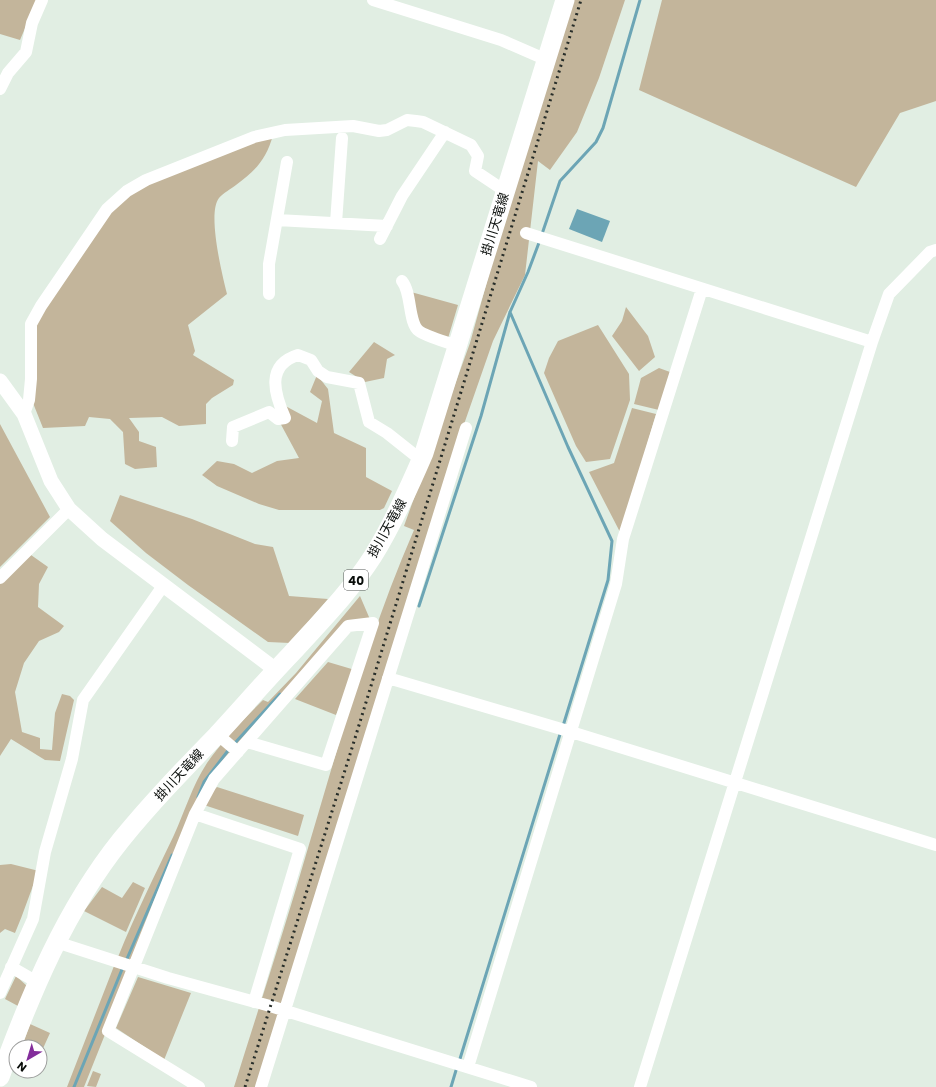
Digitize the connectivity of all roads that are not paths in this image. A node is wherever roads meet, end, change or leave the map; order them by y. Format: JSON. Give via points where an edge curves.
{"nodes":[{"id":1,"x":42,"y":0,"type":"edge"},
{"id":2,"x":373,"y":0,"type":"edge"},
{"id":3,"x":565,"y":0,"type":"edge"},
{"id":4,"x":547,"y":60,"type":"junction"},
{"id":5,"x":0,"y":89,"type":"edge"},
{"id":6,"x":445,"y":132,"type":"junction"},
{"id":7,"x":342,"y":138,"type":"dead end"},
{"id":8,"x":286,"y":162,"type":"dead end"},
{"id":9,"x":506,"y":191,"type":"junction"},
{"id":10,"x":277,"y":220,"type":"junction"},
{"id":11,"x":336,"y":223,"type":"junction"},
{"id":12,"x":387,"y":226,"type":"junction"},
{"id":13,"x":530,"y":235,"type":"dead end"},
{"id":14,"x":380,"y":240,"type":"dead end"},
{"id":15,"x":936,"y":250,"type":"edge"},
{"id":16,"x":402,"y":281,"type":"dead end"},
{"id":17,"x":702,"y":289,"type":"junction"},
{"id":18,"x":270,"y":294,"type":"dead end"},
{"id":19,"x":413,"y":334,"type":"dead end"},
{"id":20,"x":872,"y":342,"type":"junction"},
{"id":21,"x":455,"y":350,"type":"junction"},
{"id":22,"x":0,"y":381,"type":"edge"},
{"id":23,"x":24,"y":414,"type":"junction"},
{"id":24,"x":466,"y":428,"type":"dead end"},
{"id":25,"x":232,"y":441,"type":"dead end"},
{"id":26,"x":421,"y":460,"type":"junction"},
{"id":27,"x":69,"y":509,"type":"junction"},
{"id":28,"x":0,"y":578,"type":"edge"},
{"id":29,"x":163,"y":586,"type":"junction"},
{"id":30,"x":276,"y":670,"type":"junction"},
{"id":31,"x":388,"y":678,"type":"junction"},
{"id":32,"x":569,"y":731,"type":"junction"},
{"id":33,"x":221,"y":737,"type":"junction"},
{"id":34,"x":247,"y":742,"type":"junction"},
{"id":35,"x":237,"y":751,"type":"junction"},
{"id":36,"x":736,"y":783,"type":"junction"},
{"id":37,"x":195,"y":814,"type":"junction"},
{"id":38,"x":936,"y":845,"type":"edge"},
{"id":39,"x":56,"y":942,"type":"junction"},
{"id":40,"x":132,"y":966,"type":"junction"},
{"id":41,"x":12,"y":967,"type":"junction"},
{"id":42,"x":37,"y":982,"type":"junction"},
{"id":43,"x":0,"y":993,"type":"edge"},
{"id":44,"x":254,"y":1002,"type":"junction"},
{"id":45,"x":284,"y":1011,"type":"junction"},
{"id":46,"x":467,"y":1067,"type":"junction"},
{"id":47,"x":0,"y":1077,"type":"edge"},
{"id":48,"x":199,"y":1087,"type":"edge"},
{"id":49,"x":261,"y":1087,"type":"edge"},
{"id":50,"x":532,"y":1087,"type":"edge"},
{"id":51,"x":640,"y":1087,"type":"edge"}],
"edges":[{"from":1,"to":5,"type":"street","via":[[32,22],[26,52],[8,73]]},
{"from":2,"to":4,"type":"street","via":[[501,40]]},
{"from":3,"to":4,"type":"main road","name":"掛川天竜線","number":"40"},
{"from":4,"to":9,"type":"main road","name":"掛川天竜線","number":"40"},
{"from":6,"to":9,"type":"street","via":[[471,145],[478,156],[475,171]]},
{"from":6,"to":12,"type":"street","via":[[402,196]]},
{"from":6,"to":23,"type":"street","via":[[423,122],[407,120],[379,131],[353,126],[285,130],[254,137],[146,180],[127,191],[107,209],[31,324],[31,379],[29,400]]},
{"from":7,"to":11,"type":"street"},
{"from":8,"to":10,"type":"street"},
{"from":9,"to":21,"type":"main road","name":"掛川天竜線","number":"40"},
{"from":10,"to":11,"type":"street"},
{"from":10,"to":18,"type":"street","via":[[269,264]]},
{"from":11,"to":12,"type":"street"},
{"from":12,"to":14,"type":"street"},
{"from":13,"to":17,"type":"street"},
{"from":15,"to":20,"type":"street","via":[[930,252],[889,294]]},
{"from":16,"to":21,"type":"street","via":[[407,287],[418,331]]},
{"from":17,"to":20,"type":"street"},
{"from":17,"to":32,"type":"street","via":[[623,539],[616,584]]},
{"from":19,"to":21,"type":"street"},
{"from":20,"to":36,"type":"street"},
{"from":21,"to":26,"type":"main road","name":"掛川天竜線","number":"40"},
{"from":22,"to":23,"type":"street"},
{"from":23,"to":27,"type":"street","via":[[51,481]]},
{"from":24,"to":31,"type":"street"},
{"from":25,"to":26,"type":"street","via":[[233,427],[269,412],[278,419],[285,418],[276,389],[278,370],[282,363],[298,355],[311,360],[318,371],[328,377],[359,383],[369,422]]},
{"from":26,"to":30,"type":"main road","name":"掛川天竜線","number":"40","via":[[373,556],[343,597]]},
{"from":27,"to":28,"type":"street"},
{"from":27,"to":29,"type":"street","via":[[102,539]]},
{"from":29,"to":30,"type":"street"},
{"from":29,"to":41,"type":"street","via":[[83,700],[72,759],[45,852],[33,918]]},
{"from":30,"to":33,"type":"main road","name":"掛川天竜線","number":"40"},
{"from":31,"to":32,"type":"street"},
{"from":31,"to":45,"type":"street"},
{"from":32,"to":36,"type":"street"},
{"from":32,"to":46,"type":"street"},
{"from":33,"to":35,"type":"street"},
{"from":33,"to":39,"type":"main road","name":"掛川天竜線","number":"40","via":[[162,792],[121,840],[92,879]]},
{"from":34,"to":34,"type":"street","via":[[348,626],[373,623],[326,765]]},
{"from":34,"to":35,"type":"street"},
{"from":35,"to":37,"type":"street","via":[[214,779]]},
{"from":36,"to":38,"type":"street"},
{"from":36,"to":51,"type":"street"},
{"from":37,"to":40,"type":"street"},
{"from":37,"to":44,"type":"street","via":[[300,849]]},
{"from":39,"to":40,"type":"street"},
{"from":39,"to":42,"type":"main road","name":"掛川天竜線","number":"40"},
{"from":40,"to":44,"type":"street"},
{"from":40,"to":48,"type":"street","via":[[108,1031]]},
{"from":41,"to":42,"type":"street"},
{"from":41,"to":43,"type":"street"},
{"from":42,"to":47,"type":"main road","name":"掛川天竜線","number":"40"},
{"from":44,"to":45,"type":"street"},
{"from":45,"to":46,"type":"street"},
{"from":45,"to":49,"type":"street"},
{"from":46,"to":50,"type":"street"}]}
